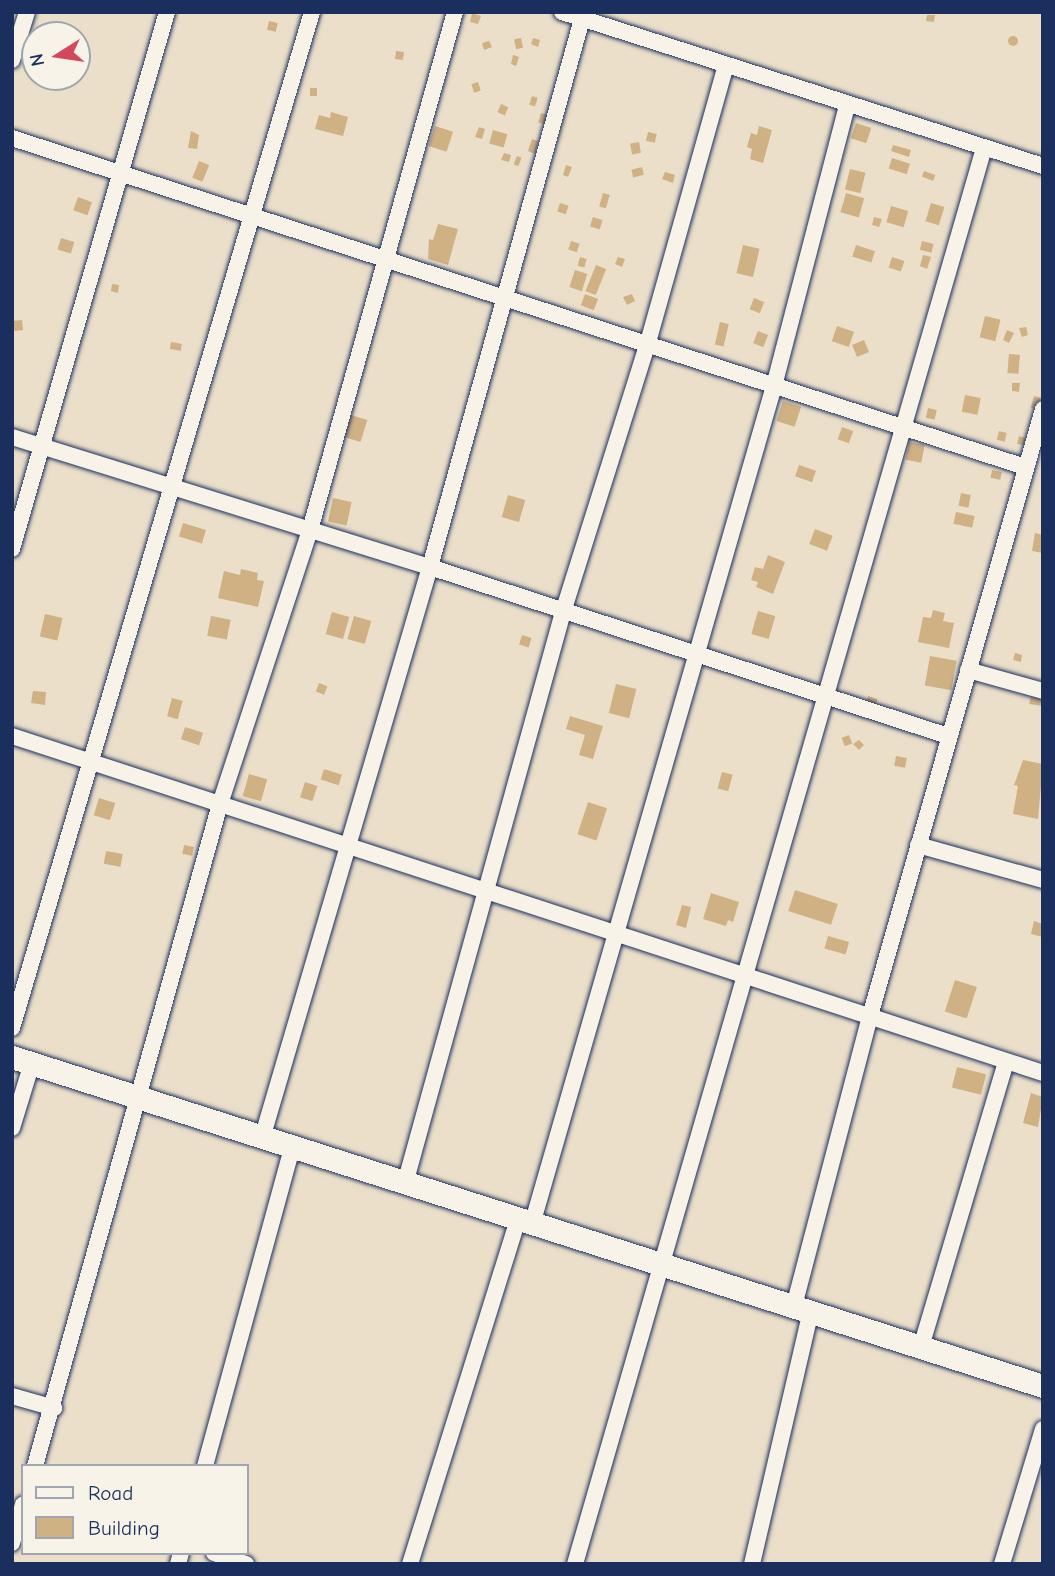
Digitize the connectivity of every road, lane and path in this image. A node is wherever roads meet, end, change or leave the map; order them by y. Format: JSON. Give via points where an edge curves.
{"nodes":[{"id":1,"x":27,"y":12,"type":"edge"},
{"id":2,"x":167,"y":12,"type":"edge"},
{"id":3,"x":313,"y":12,"type":"edge"},
{"id":4,"x":455,"y":12,"type":"edge"},
{"id":5,"x":562,"y":12,"type":"edge"},
{"id":6,"x":582,"y":19,"type":"junction"},
{"id":7,"x":12,"y":60,"type":"edge"},
{"id":8,"x":726,"y":65,"type":"junction"},
{"id":9,"x":847,"y":105,"type":"junction"},
{"id":10,"x":12,"y":138,"type":"edge"},
{"id":11,"x":984,"y":148,"type":"junction"},
{"id":12,"x":1043,"y":166,"type":"edge"},
{"id":13,"x":123,"y":173,"type":"junction"},
{"id":14,"x":251,"y":218,"type":"junction"},
{"id":15,"x":385,"y":259,"type":"junction"},
{"id":16,"x":503,"y":300,"type":"junction"},
{"id":17,"x":647,"y":346,"type":"junction"},
{"id":18,"x":774,"y":386,"type":"junction"},
{"id":19,"x":1043,"y":409,"type":"edge"},
{"id":20,"x":904,"y":428,"type":"junction"},
{"id":21,"x":12,"y":437,"type":"edge"},
{"id":22,"x":41,"y":447,"type":"junction"},
{"id":23,"x":1025,"y":467,"type":"junction"},
{"id":24,"x":173,"y":489,"type":"junction"},
{"id":25,"x":310,"y":530,"type":"junction"},
{"id":26,"x":12,"y":550,"type":"edge"},
{"id":27,"x":430,"y":567,"type":"junction"},
{"id":28,"x":563,"y":612,"type":"junction"},
{"id":29,"x":696,"y":653,"type":"junction"},
{"id":30,"x":968,"y":670,"type":"junction"},
{"id":31,"x":1043,"y":691,"type":"edge"},
{"id":32,"x":822,"y":698,"type":"junction"},
{"id":33,"x":12,"y":736,"type":"edge"},
{"id":34,"x":948,"y":736,"type":"junction"},
{"id":35,"x":88,"y":761,"type":"junction"},
{"id":36,"x":220,"y":804,"type":"junction"},
{"id":37,"x":918,"y":845,"type":"junction"},
{"id":38,"x":349,"y":846,"type":"junction"},
{"id":39,"x":1043,"y":880,"type":"edge"},
{"id":40,"x":489,"y":892,"type":"junction"},
{"id":41,"x":616,"y":933,"type":"junction"},
{"id":42,"x":745,"y":973,"type":"junction"},
{"id":43,"x":870,"y":1016,"type":"junction"},
{"id":44,"x":12,"y":1028,"type":"edge"},
{"id":45,"x":22,"y":1060,"type":"edge"},
{"id":46,"x":1006,"y":1061,"type":"junction"},
{"id":47,"x":1043,"y":1073,"type":"edge"},
{"id":48,"x":138,"y":1094,"type":"junction"},
{"id":49,"x":12,"y":1128,"type":"edge"},
{"id":50,"x":263,"y":1135,"type":"junction"},
{"id":51,"x":293,"y":1145,"type":"junction"},
{"id":52,"x":407,"y":1180,"type":"junction"},
{"id":53,"x":526,"y":1219,"type":"junction"},
{"id":54,"x":661,"y":1263,"type":"junction"},
{"id":55,"x":803,"y":1309,"type":"junction"},
{"id":56,"x":921,"y":1347,"type":"junction"},
{"id":57,"x":1043,"y":1386,"type":"edge"},
{"id":58,"x":12,"y":1396,"type":"edge"},
{"id":59,"x":54,"y":1408,"type":"junction"},
{"id":60,"x":1043,"y":1429,"type":"edge"},
{"id":61,"x":36,"y":1464,"type":"edge"},
{"id":62,"x":206,"y":1464,"type":"edge"},
{"id":63,"x":21,"y":1513,"type":"edge"},
{"id":64,"x":12,"y":1543,"type":"edge"},
{"id":65,"x":220,"y":1555,"type":"edge"},
{"id":66,"x":246,"y":1564,"type":"edge"},
{"id":67,"x":410,"y":1564,"type":"edge"},
{"id":68,"x":575,"y":1564,"type":"edge"},
{"id":69,"x":752,"y":1564,"type":"edge"},
{"id":70,"x":1002,"y":1564,"type":"edge"}],
"edges":[{"from":1,"to":7,"type":"street"},
{"from":2,"to":13,"type":"street"},
{"from":3,"to":14,"type":"street"},
{"from":4,"to":15,"type":"street"},
{"from":5,"to":6,"type":"street"},
{"from":6,"to":8,"type":"street"},
{"from":6,"to":16,"type":"street"},
{"from":8,"to":9,"type":"street"},
{"from":8,"to":17,"type":"street"},
{"from":9,"to":11,"type":"street"},
{"from":9,"to":18,"type":"street"},
{"from":10,"to":13,"type":"street"},
{"from":11,"to":12,"type":"street"},
{"from":11,"to":20,"type":"street"},
{"from":13,"to":14,"type":"street"},
{"from":13,"to":22,"type":"street"},
{"from":14,"to":15,"type":"street"},
{"from":14,"to":24,"type":"street"},
{"from":15,"to":16,"type":"street"},
{"from":15,"to":25,"type":"street"},
{"from":16,"to":17,"type":"street"},
{"from":16,"to":27,"type":"street"},
{"from":17,"to":18,"type":"street"},
{"from":17,"to":28,"type":"street"},
{"from":18,"to":20,"type":"street"},
{"from":18,"to":29,"type":"street"},
{"from":19,"to":23,"type":"street"},
{"from":20,"to":23,"type":"street"},
{"from":20,"to":32,"type":"street"},
{"from":21,"to":22,"type":"street"},
{"from":22,"to":24,"type":"street"},
{"from":22,"to":26,"type":"street"},
{"from":23,"to":30,"type":"street"},
{"from":24,"to":25,"type":"street"},
{"from":24,"to":35,"type":"street"},
{"from":25,"to":27,"type":"street"},
{"from":25,"to":36,"type":"street"},
{"from":27,"to":28,"type":"street"},
{"from":27,"to":38,"type":"street"},
{"from":28,"to":29,"type":"street"},
{"from":28,"to":40,"type":"street"},
{"from":29,"to":32,"type":"street"},
{"from":29,"to":41,"type":"street"},
{"from":30,"to":31,"type":"street"},
{"from":30,"to":34,"type":"street"},
{"from":32,"to":34,"type":"street"},
{"from":32,"to":42,"type":"street"},
{"from":33,"to":35,"type":"street"},
{"from":34,"to":37,"type":"street"},
{"from":35,"to":36,"type":"street"},
{"from":35,"to":44,"type":"street"},
{"from":36,"to":38,"type":"street"},
{"from":36,"to":48,"type":"street"},
{"from":37,"to":39,"type":"street"},
{"from":37,"to":43,"type":"street"},
{"from":38,"to":40,"type":"street"},
{"from":38,"to":50,"type":"street"},
{"from":40,"to":41,"type":"street"},
{"from":40,"to":52,"type":"street"},
{"from":41,"to":42,"type":"street"},
{"from":41,"to":53,"type":"street"},
{"from":42,"to":43,"type":"street"},
{"from":42,"to":54,"type":"street"},
{"from":43,"to":46,"type":"street"},
{"from":43,"to":55,"type":"street"},
{"from":45,"to":48,"type":"street"},
{"from":45,"to":49,"type":"street"},
{"from":46,"to":47,"type":"street"},
{"from":46,"to":56,"type":"street"},
{"from":48,"to":50,"type":"street"},
{"from":48,"to":59,"type":"street"},
{"from":50,"to":51,"type":"street"},
{"from":51,"to":52,"type":"street"},
{"from":51,"to":62,"type":"street"},
{"from":52,"to":53,"type":"street"},
{"from":53,"to":54,"type":"street"},
{"from":53,"to":67,"type":"street"},
{"from":54,"to":55,"type":"street"},
{"from":54,"to":68,"type":"street"},
{"from":55,"to":56,"type":"street"},
{"from":55,"to":69,"type":"street"},
{"from":56,"to":57,"type":"street"},
{"from":58,"to":59,"type":"street"},
{"from":59,"to":61,"type":"street"},
{"from":60,"to":70,"type":"street"},
{"from":63,"to":64,"type":"street"},
{"from":65,"to":66,"type":"street"}]}
